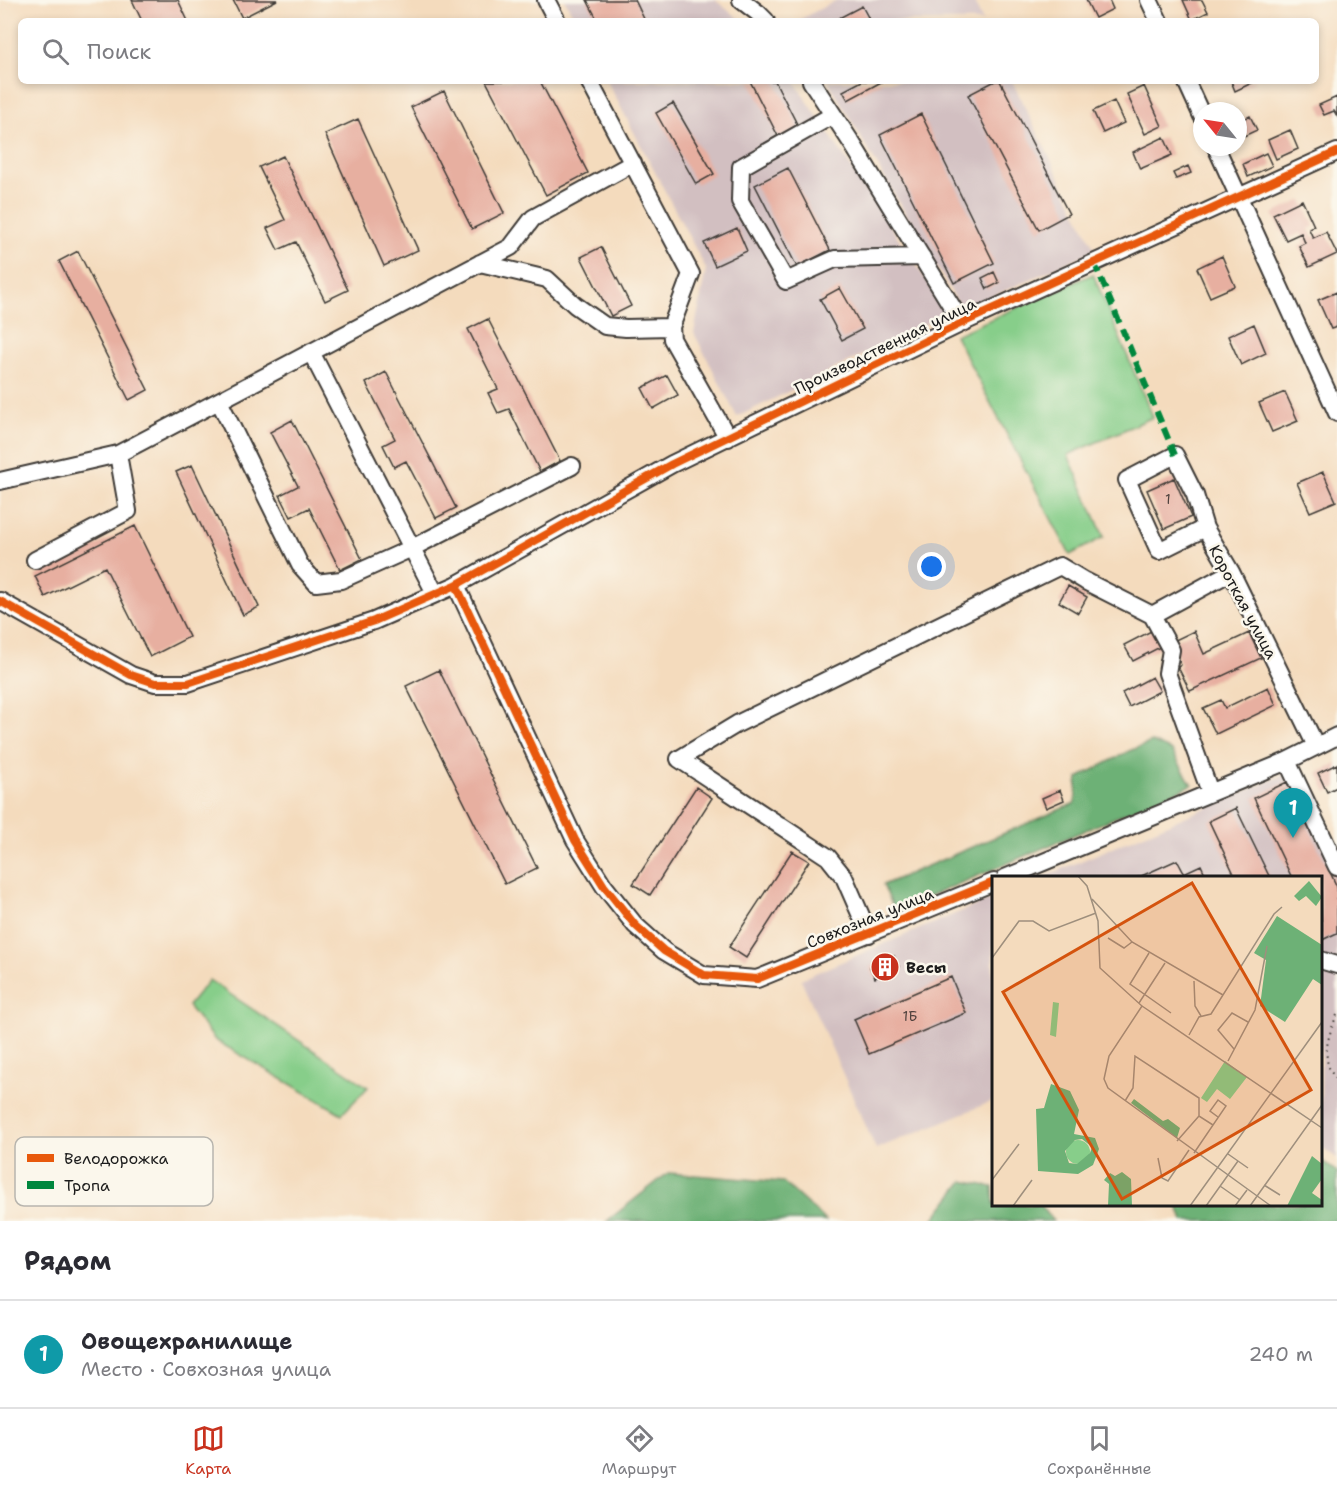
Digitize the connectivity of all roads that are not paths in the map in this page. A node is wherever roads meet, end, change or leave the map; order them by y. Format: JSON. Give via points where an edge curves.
{"nodes":[{"id":1,"x":546,"y":0,"type":"edge"},
{"id":2,"x":741,"y":0,"type":"edge"},
{"id":3,"x":1149,"y":0,"type":"edge"},
{"id":4,"x":555,"y":18,"type":"edge"},
{"id":5,"x":763,"y":18,"type":"edge"},
{"id":6,"x":1158,"y":18,"type":"edge"},
{"id":7,"x":591,"y":84,"type":"edge"},
{"id":8,"x":814,"y":84,"type":"edge"},
{"id":9,"x":1187,"y":84,"type":"edge"},
{"id":10,"x":1196,"y":102,"type":"edge"},
{"id":11,"x":833,"y":114,"type":"junction"},
{"id":12,"x":1337,"y":152,"type":"edge"},
{"id":13,"x":1220,"y":156,"type":"edge"},
{"id":14,"x":633,"y":163,"type":"junction"},
{"id":15,"x":1239,"y":197,"type":"junction"},
{"id":16,"x":922,"y":257,"type":"junction"},
{"id":17,"x":480,"y":263,"type":"junction"},
{"id":18,"x":962,"y":323,"type":"junction"},
{"id":19,"x":671,"y":327,"type":"junction"},
{"id":20,"x":311,"y":352,"type":"junction"},
{"id":21,"x":219,"y":401,"type":"junction"},
{"id":22,"x":1337,"y":413,"type":"edge"},
{"id":23,"x":728,"y":438,"type":"junction"},
{"id":24,"x":118,"y":454,"type":"junction"},
{"id":25,"x":572,"y":466,"type":"dead end"},
{"id":26,"x":0,"y":481,"type":"edge"},
{"id":27,"x":1204,"y":528,"type":"junction"},
{"id":28,"x":412,"y":548,"type":"junction"},
{"id":29,"x":35,"y":560,"type":"dead end"},
{"id":30,"x":1231,"y":572,"type":"junction"},
{"id":31,"x":456,"y":585,"type":"junction"},
{"id":32,"x":435,"y":593,"type":"junction"},
{"id":33,"x":0,"y":601,"type":"edge"},
{"id":34,"x":1152,"y":615,"type":"junction"},
{"id":35,"x":1337,"y":736,"type":"edge"},
{"id":36,"x":1316,"y":746,"type":"junction"},
{"id":37,"x":1287,"y":761,"type":"junction"},
{"id":38,"x":1210,"y":792,"type":"junction"},
{"id":39,"x":1337,"y":867,"type":"edge"},
{"id":40,"x":1010,"y":876,"type":"edge"},
{"id":41,"x":992,"y":882,"type":"edge"},
{"id":42,"x":869,"y":933,"type":"junction"},
{"id":43,"x":1322,"y":961,"type":"edge"},
{"id":44,"x":1337,"y":965,"type":"edge"}],
"edges":[{"from":1,"to":4,"type":"street"},
{"from":2,"to":5,"type":"street"},
{"from":3,"to":6,"type":"street"},
{"from":7,"to":14,"type":"street"},
{"from":8,"to":11,"type":"street"},
{"from":9,"to":10,"type":"street"},
{"from":11,"to":16,"type":"street"},
{"from":11,"to":16,"type":"street","via":[[741,167],[740,201],[786,281],[835,259]]},
{"from":12,"to":15,"type":"street","name":"Производственная улица"},
{"from":13,"to":15,"type":"street"},
{"from":14,"to":17,"type":"street","via":[[533,218],[511,246]]},
{"from":14,"to":19,"type":"street","via":[[691,274]]},
{"from":15,"to":18,"type":"street","name":"Производственная улица"},
{"from":15,"to":22,"type":"street"},
{"from":16,"to":18,"type":"street"},
{"from":17,"to":19,"type":"street","via":[[547,279],[604,326]]},
{"from":17,"to":20,"type":"street"},
{"from":18,"to":23,"type":"street","name":"Производственная улица"},
{"from":19,"to":23,"type":"street","via":[[672,339]]},
{"from":20,"to":21,"type":"street"},
{"from":20,"to":28,"type":"street"},
{"from":21,"to":24,"type":"street"},
{"from":21,"to":28,"type":"street","via":[[300,565],[316,583],[341,580]]},
{"from":23,"to":31,"type":"street","name":"Производственная улица","via":[[672,464]]},
{"from":24,"to":26,"type":"street"},
{"from":24,"to":29,"type":"street","via":[[128,511]]},
{"from":25,"to":28,"type":"street"},
{"from":27,"to":27,"type":"street","name":"Короткая улица","via":[[1195,495],[1175,455],[1127,480],[1159,550]]},
{"from":27,"to":30,"type":"street","name":"Короткая улица"},
{"from":28,"to":32,"type":"street"},
{"from":30,"to":34,"type":"street"},
{"from":30,"to":36,"type":"street","name":"Короткая улица"},
{"from":31,"to":32,"type":"street","name":"Производственная улица"},
{"from":31,"to":42,"type":"street","name":"Совхозная улица","via":[[576,840],[604,886],[635,925],[657,945],[704,975],[757,979]]},
{"from":32,"to":33,"type":"street","name":"Производственная улица","via":[[374,621],[188,683],[155,683],[131,675]]},
{"from":34,"to":38,"type":"street","via":[[1171,650],[1167,673]]},
{"from":34,"to":42,"type":"street","via":[[1059,566],[737,724],[679,759],[828,857],[844,877]]},
{"from":35,"to":36,"type":"street"},
{"from":36,"to":37,"type":"street"},
{"from":37,"to":38,"type":"street"},
{"from":37,"to":39,"type":"street"},
{"from":38,"to":40,"type":"street"},
{"from":41,"to":42,"type":"street","name":"Совхозная улица"},
{"from":43,"to":44,"type":"street"}]}
